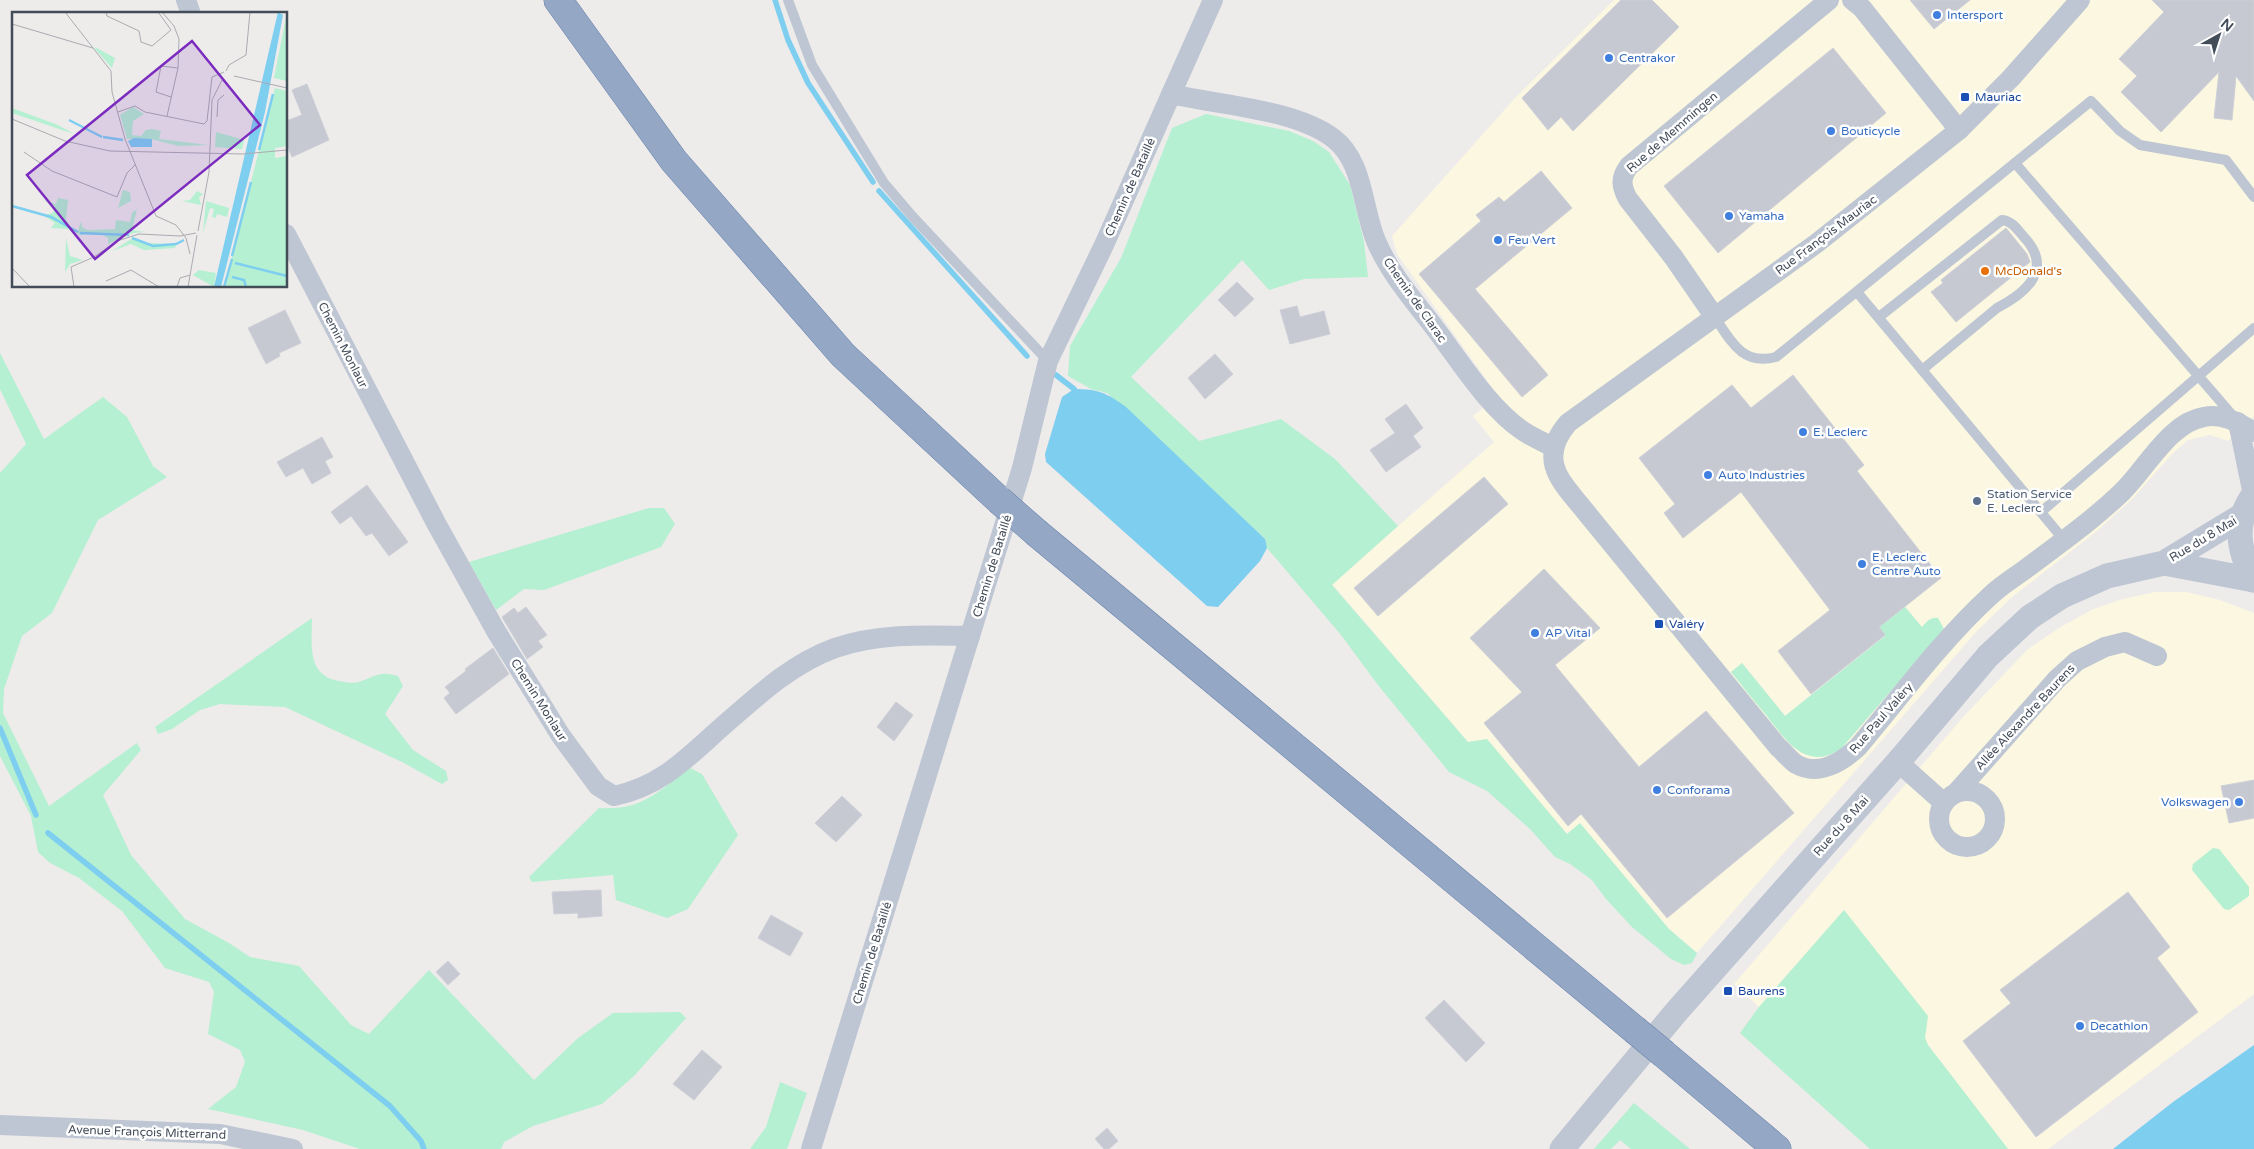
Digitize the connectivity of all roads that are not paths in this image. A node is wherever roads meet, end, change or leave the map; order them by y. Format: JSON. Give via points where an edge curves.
{"nodes":[{"id":1,"x":186,"y":0,"type":"edge"},
{"id":2,"x":558,"y":0,"type":"edge"},
{"id":3,"x":788,"y":0,"type":"edge"},
{"id":4,"x":1212,"y":0,"type":"edge"},
{"id":5,"x":1830,"y":0,"type":"edge"},
{"id":6,"x":1852,"y":0,"type":"edge"},
{"id":7,"x":2080,"y":0,"type":"edge"},
{"id":8,"x":190,"y":12,"type":"edge"},
{"id":9,"x":1171,"y":94,"type":"junction"},
{"id":10,"x":1959,"y":130,"type":"junction"},
{"id":11,"x":2015,"y":163,"type":"junction"},
{"id":12,"x":2254,"y":197,"type":"edge"},
{"id":13,"x":288,"y":238,"type":"edge"},
{"id":14,"x":1857,"y":292,"type":"junction"},
{"id":15,"x":1714,"y":316,"type":"junction"},
{"id":16,"x":1879,"y":317,"type":"junction"},
{"id":17,"x":2254,"y":328,"type":"edge"},
{"id":18,"x":1048,"y":362,"type":"junction"},
{"id":19,"x":1922,"y":370,"type":"junction"},
{"id":20,"x":2198,"y":376,"type":"junction"},
{"id":21,"x":2246,"y":427,"type":"edge"},
{"id":22,"x":1553,"y":447,"type":"junction"},
{"id":23,"x":2250,"y":501,"type":"edge"},
{"id":24,"x":2041,"y":512,"type":"junction"},
{"id":25,"x":2064,"y":540,"type":"junction"},
{"id":26,"x":2164,"y":563,"type":"junction"},
{"id":27,"x":2254,"y":580,"type":"edge"},
{"id":28,"x":970,"y":636,"type":"junction"},
{"id":29,"x":2157,"y":656,"type":"dead end"},
{"id":30,"x":1898,"y":762,"type":"junction"},
{"id":31,"x":0,"y":1125,"type":"edge"},
{"id":32,"x":292,"y":1149,"type":"edge"},
{"id":33,"x":811,"y":1149,"type":"edge"},
{"id":34,"x":1562,"y":1149,"type":"edge"},
{"id":35,"x":1777,"y":1149,"type":"edge"}],
"edges":[{"from":1,"to":8,"type":"street"},
{"from":2,"to":35,"type":"highway","bridge":true,"via":[[674,161],[843,355],[1038,534]]},
{"from":3,"to":18,"type":"lane","via":[[812,65],[884,183]]},
{"from":4,"to":9,"type":"street","name":"Chemin de Bataillé"},
{"from":5,"to":15,"type":"street","name":"Rue de Memmingen","via":[[1629,166],[1622,176],[1622,188],[1628,199]]},
{"from":6,"to":10,"type":"street","via":[[1862,8]]},
{"from":7,"to":10,"type":"street","name":"Rue François Mauriac","via":[[2011,78]]},
{"from":9,"to":18,"type":"street","name":"Chemin de Bataillé"},
{"from":9,"to":22,"type":"street","name":"Chemin de Clarac","via":[[1290,117],[1314,126],[1347,151],[1376,240],[1393,272],[1487,398],[1522,431]]},
{"from":10,"to":15,"type":"street","name":"Rue François Mauriac","via":[[1817,243]]},
{"from":11,"to":12,"type":"lane","via":[[2091,101],[2120,131],[2140,144],[2226,160]]},
{"from":11,"to":14,"type":"lane"},
{"from":11,"to":20,"type":"lane"},
{"from":13,"to":28,"type":"street","name":"Chemin Monlaur","via":[[436,524],[496,631],[561,736],[598,786],[614,796],[634,792],[655,782],[768,687],[799,665],[835,648],[876,638]]},
{"from":14,"to":15,"type":"lane","via":[[1776,357],[1766,360],[1745,356]]},
{"from":14,"to":16,"type":"lane"},
{"from":15,"to":22,"type":"street","name":"Rue François Mauriac","via":[[1568,423]]},
{"from":16,"to":19,"type":"lane"},
{"from":16,"to":19,"type":"lane","via":[[2002,220],[2012,223],[2027,240],[2037,256],[2032,283]]},
{"from":17,"to":20,"type":"lane"},
{"from":18,"to":28,"type":"street","name":"Chemin de Bataillé","via":[[1022,468]]},
{"from":19,"to":24,"type":"lane"},
{"from":20,"to":21,"type":"lane"},
{"from":20,"to":24,"type":"lane"},
{"from":21,"to":23,"type":"street"},
{"from":21,"to":25,"type":"street","name":"Rue Paul Valéry","via":[[2222,417],[2204,416],[2180,428],[2163,443],[2122,492]]},
{"from":22,"to":25,"type":"street","name":"Rue Paul Valéry","via":[[1554,466],[1584,509],[1778,747],[1796,764],[1813,769],[1844,760],[1956,630],[1992,594]]},
{"from":23,"to":26,"type":"street","name":"Rue du 8 Mai"},
{"from":23,"to":27,"type":"street","via":[[2239,538],[2243,560]]},
{"from":24,"to":25,"type":"lane"},
{"from":26,"to":27,"type":"street","name":"Rue du 8 Mai"},
{"from":26,"to":30,"type":"street","name":"Rue du 8 Mai","via":[[2107,576],[2062,596],[2030,617],[1988,656]]},
{"from":28,"to":33,"type":"street","name":"Chemin de Bataillé"},
{"from":29,"to":30,"type":"street","name":"Allée Alexandre Baurens","via":[[2125,642],[2105,647],[2077,661],[1950,798]]},
{"from":30,"to":34,"type":"street","name":"Rue du 8 Mai","via":[[1677,1011]]},
{"from":31,"to":32,"type":"street","name":"Avenue François Mitterrand","via":[[220,1134]]}]}
